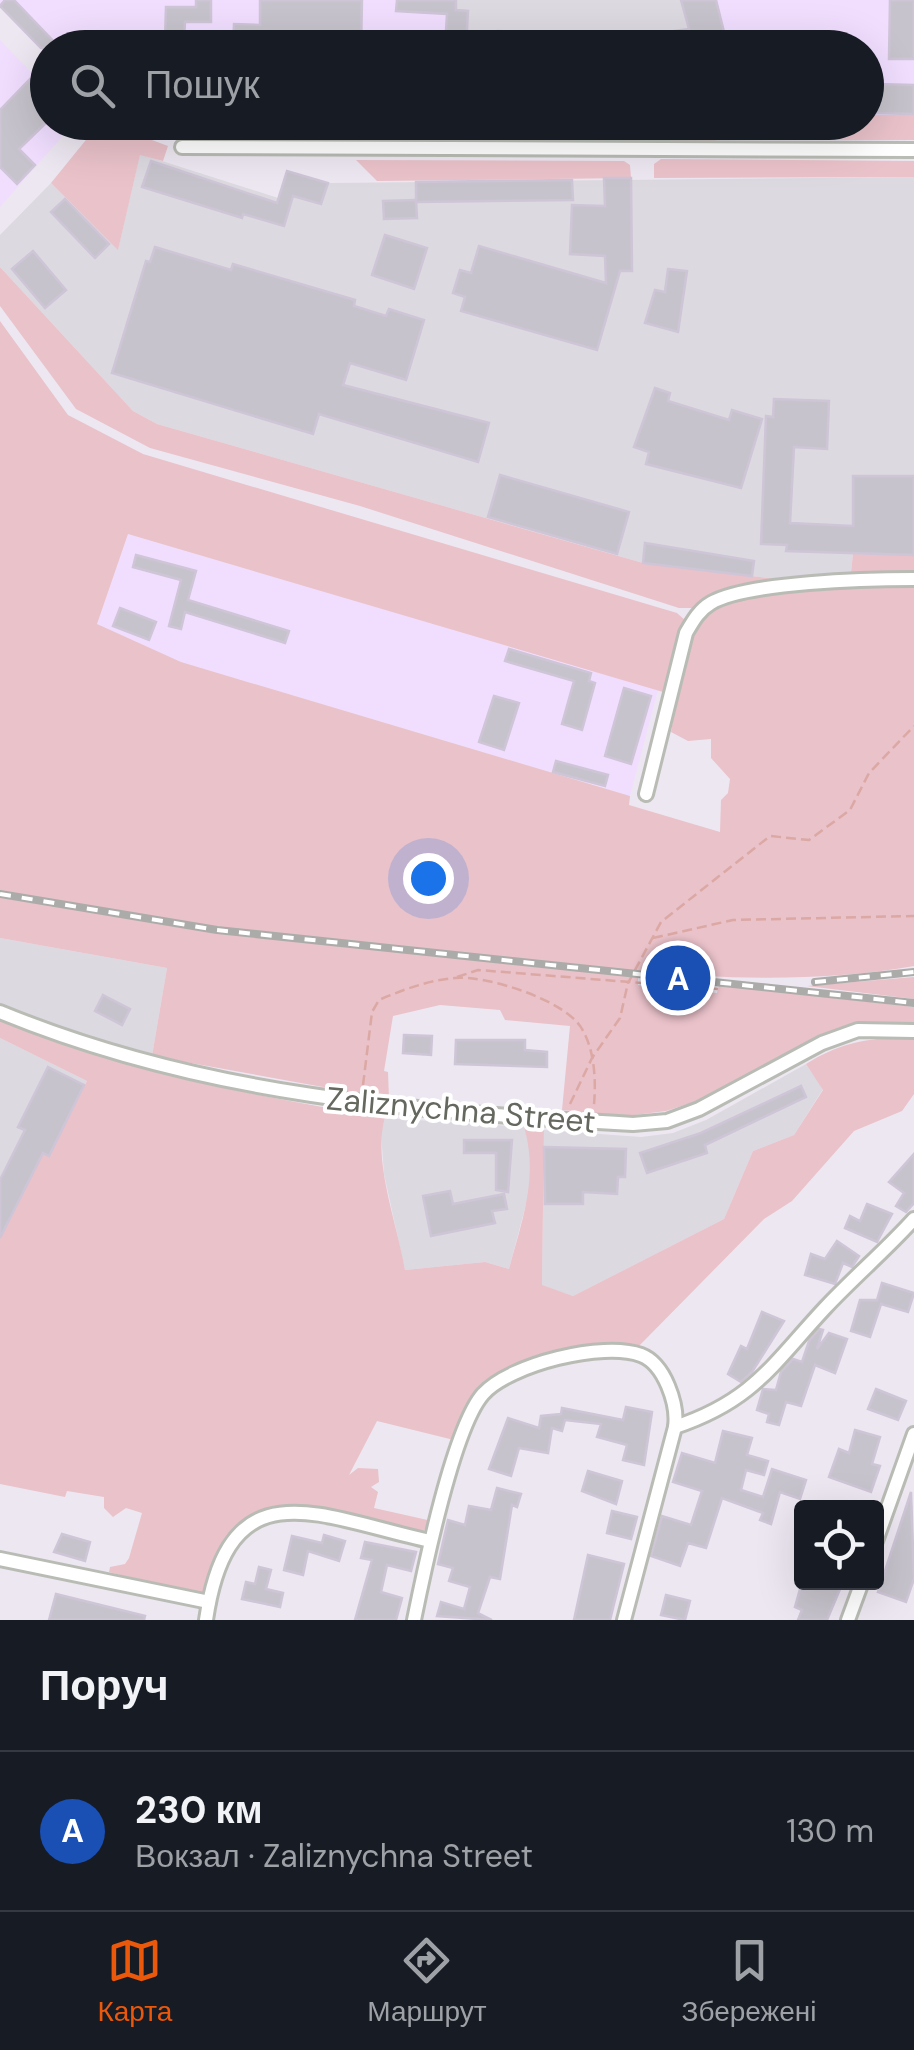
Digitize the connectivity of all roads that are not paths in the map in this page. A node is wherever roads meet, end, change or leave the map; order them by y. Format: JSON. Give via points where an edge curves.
{"nodes":[{"id":1,"x":182,"y":147,"type":"dead end"},
{"id":2,"x":914,"y":150,"type":"edge"},
{"id":3,"x":914,"y":578,"type":"edge"},
{"id":4,"x":646,"y":794,"type":"dead end"},
{"id":5,"x":0,"y":1012,"type":"edge"},
{"id":6,"x":914,"y":1031,"type":"edge"},
{"id":7,"x":914,"y":1220,"type":"edge"},
{"id":8,"x":909,"y":1233,"type":"edge"},
{"id":9,"x":675,"y":1427,"type":"junction"},
{"id":10,"x":914,"y":1434,"type":"edge"},
{"id":11,"x":884,"y":1518,"type":"edge"},
{"id":12,"x":430,"y":1541,"type":"junction"},
{"id":13,"x":0,"y":1559,"type":"edge"},
{"id":14,"x":859,"y":1590,"type":"edge"},
{"id":15,"x":208,"y":1602,"type":"junction"},
{"id":16,"x":206,"y":1620,"type":"edge"},
{"id":17,"x":414,"y":1620,"type":"edge"},
{"id":18,"x":624,"y":1620,"type":"edge"},
{"id":19,"x":848,"y":1620,"type":"edge"}],
"edges":[{"from":1,"to":2,"type":"street"},
{"from":3,"to":4,"type":"street","via":[[839,580],[714,601],[686,632]]},
{"from":5,"to":6,"type":"street","name":"Zaliznychna Street","via":[[150,1064],[360,1105],[593,1122],[666,1120],[858,1030]]},
{"from":7,"to":8,"type":"street"},
{"from":8,"to":9,"type":"street","via":[[826,1307],[753,1389]]},
{"from":9,"to":12,"type":"street","via":[[664,1379],[643,1356],[615,1351],[510,1373],[471,1412]]},
{"from":9,"to":18,"type":"street"},
{"from":10,"to":11,"type":"street"},
{"from":12,"to":15,"type":"street","via":[[296,1512],[269,1513],[232,1539]]},
{"from":12,"to":17,"type":"street"},
{"from":13,"to":15,"type":"street"},
{"from":14,"to":19,"type":"street"},
{"from":15,"to":16,"type":"street"}]}
